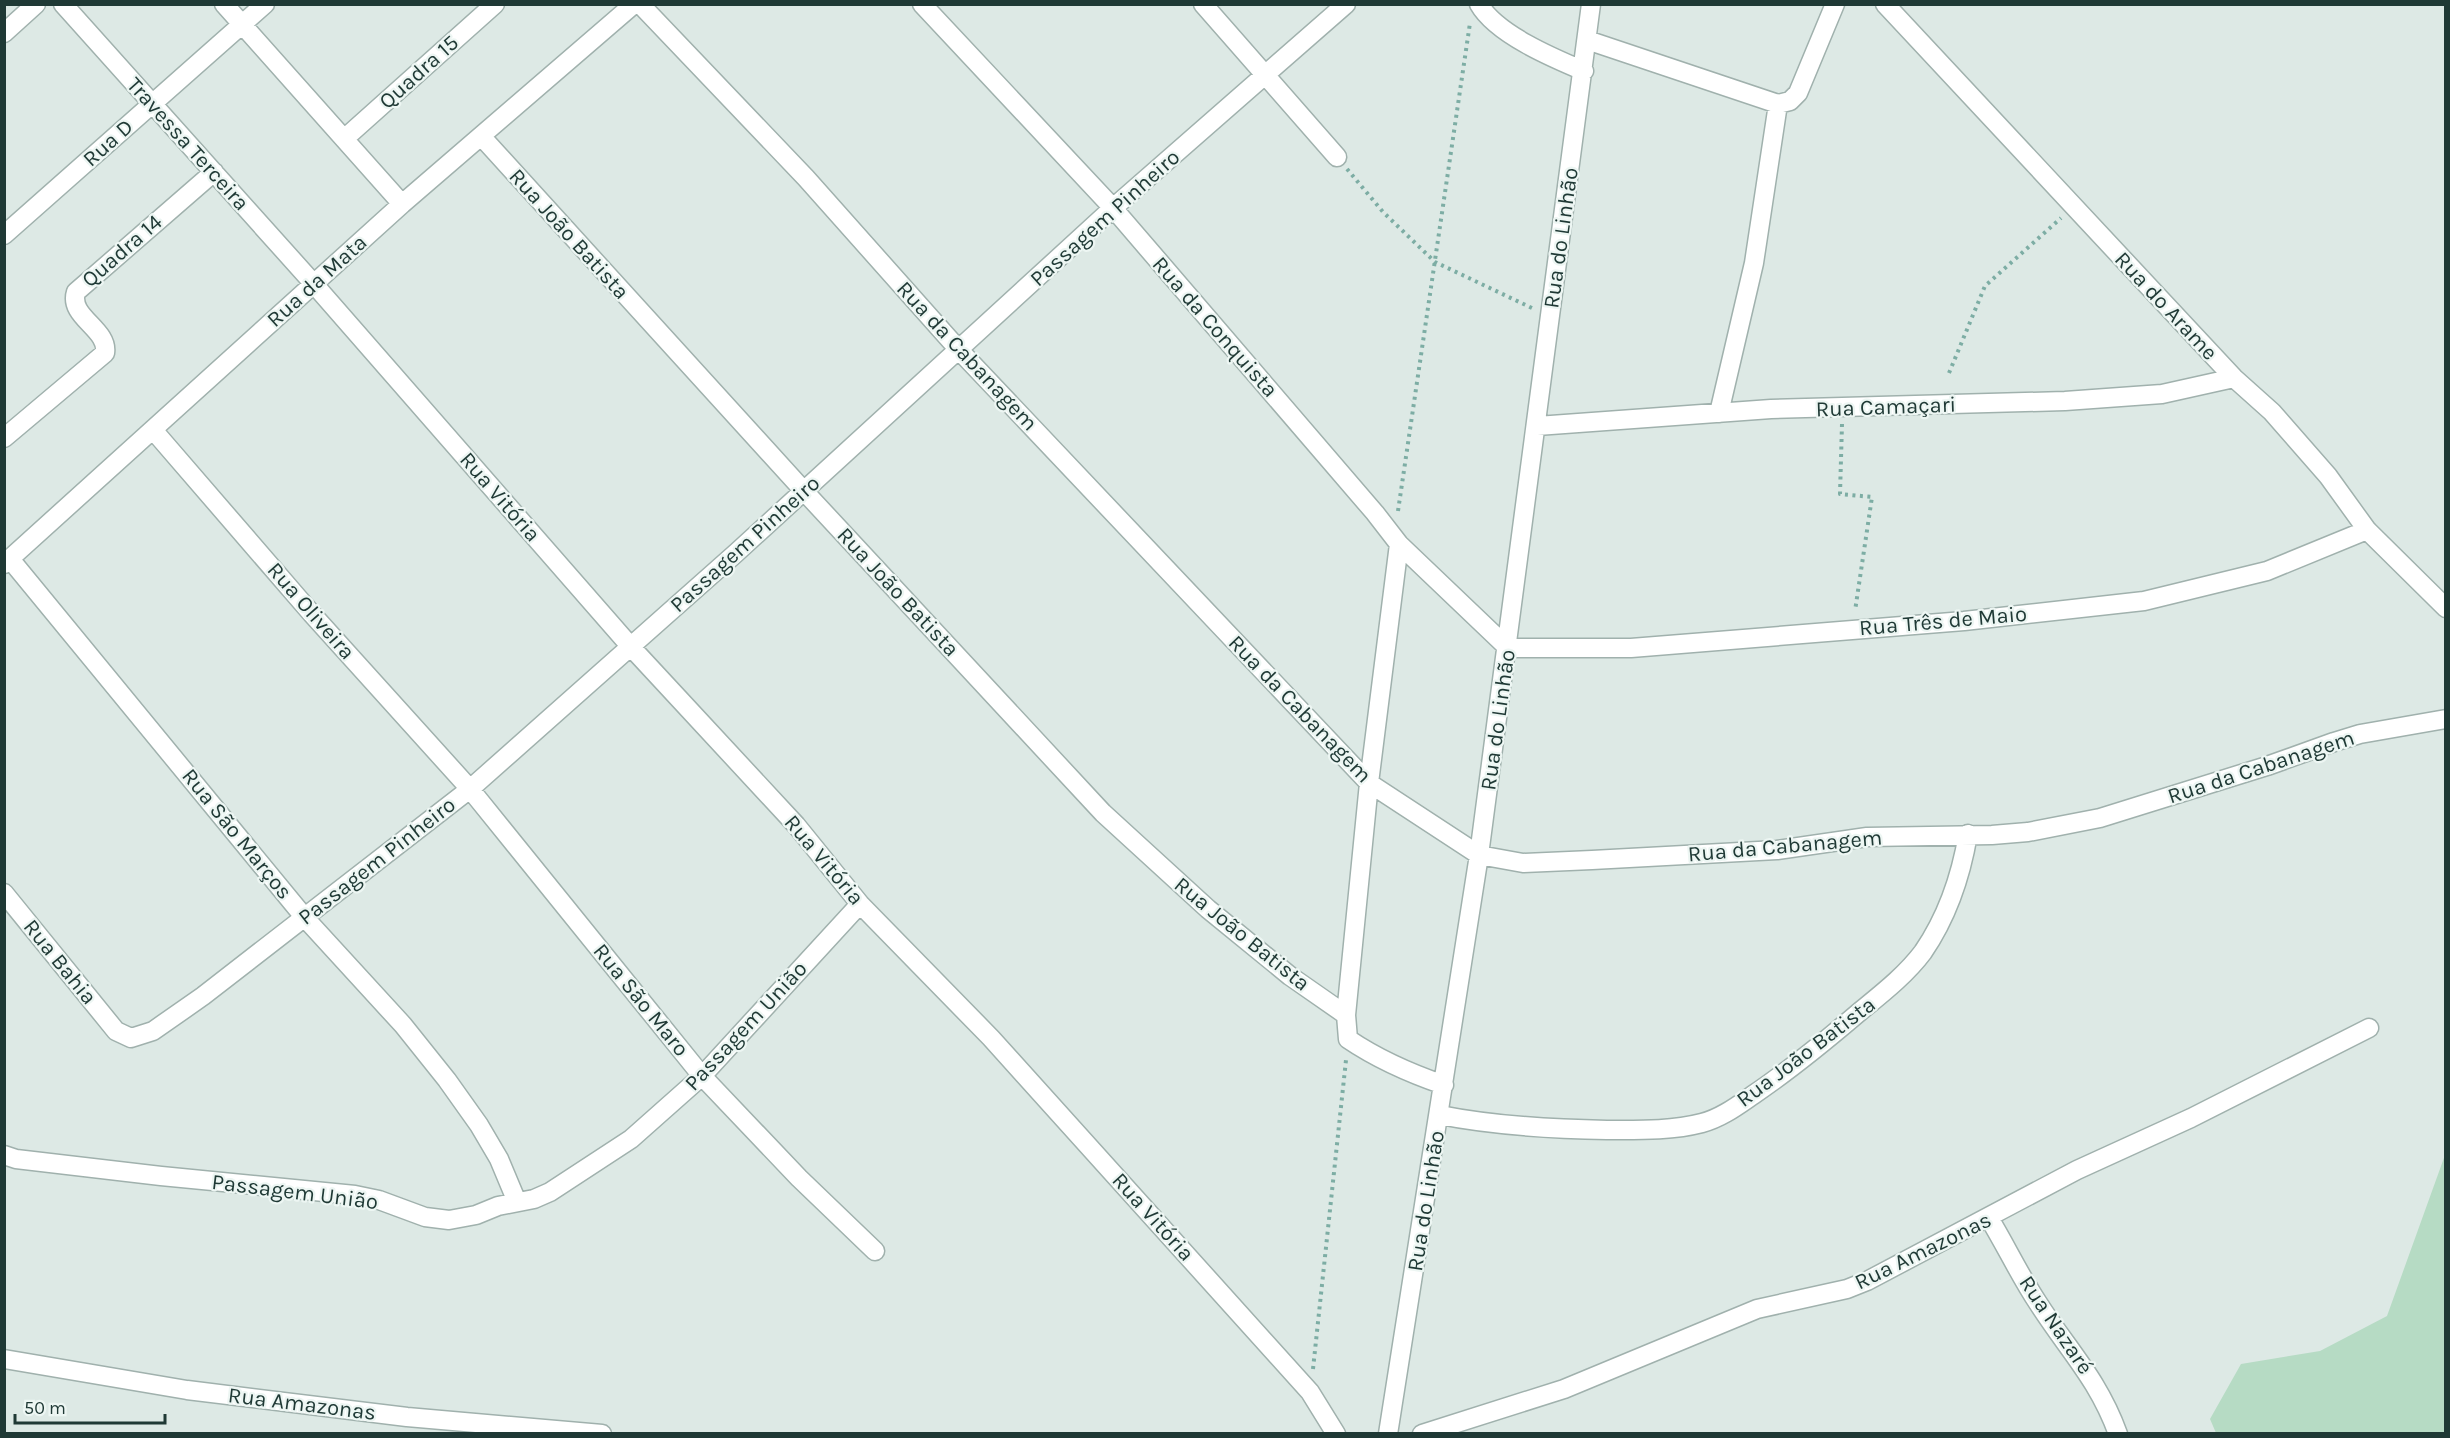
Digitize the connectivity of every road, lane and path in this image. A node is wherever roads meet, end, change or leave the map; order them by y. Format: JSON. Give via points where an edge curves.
{"nodes":[{"id":1,"x":36,"y":4,"type":"edge"},
{"id":2,"x":63,"y":4,"type":"edge"},
{"id":3,"x":224,"y":4,"type":"edge"},
{"id":4,"x":266,"y":4,"type":"edge"},
{"id":5,"x":495,"y":4,"type":"edge"},
{"id":6,"x":634,"y":4,"type":"edge"},
{"id":7,"x":640,"y":4,"type":"edge"},
{"id":8,"x":922,"y":4,"type":"edge"},
{"id":9,"x":1203,"y":4,"type":"edge"},
{"id":10,"x":1346,"y":4,"type":"edge"},
{"id":11,"x":1591,"y":4,"type":"edge"},
{"id":12,"x":1834,"y":4,"type":"edge"},
{"id":13,"x":1885,"y":4,"type":"edge"},
{"id":14,"x":1475,"y":10,"type":"edge"},
{"id":15,"x":242,"y":25,"type":"junction"},
{"id":16,"x":4,"y":33,"type":"edge"},
{"id":17,"x":1587,"y":40,"type":"junction"},
{"id":18,"x":1584,"y":71,"type":"junction"},
{"id":19,"x":1267,"y":76,"type":"junction"},
{"id":20,"x":152,"y":104,"type":"junction"},
{"id":21,"x":1778,"y":104,"type":"junction"},
{"id":22,"x":481,"y":136,"type":"junction"},
{"id":23,"x":344,"y":139,"type":"junction"},
{"id":24,"x":1337,"y":157,"type":"joint"},
{"id":25,"x":214,"y":172,"type":"junction"},
{"id":26,"x":402,"y":204,"type":"junction"},
{"id":27,"x":1113,"y":208,"type":"junction"},
{"id":28,"x":2061,"y":218,"type":"dead end"},
{"id":29,"x":4,"y":235,"type":"edge"},
{"id":30,"x":1435,"y":262,"type":"junction"},
{"id":31,"x":313,"y":283,"type":"junction"},
{"id":32,"x":1551,"y":317,"type":"junction"},
{"id":33,"x":959,"y":350,"type":"junction"},
{"id":34,"x":1949,"y":373,"type":"dead end"},
{"id":35,"x":2234,"y":378,"type":"junction"},
{"id":36,"x":1843,"y":408,"type":"junction"},
{"id":37,"x":1719,"y":413,"type":"junction"},
{"id":38,"x":1537,"y":426,"type":"junction"},
{"id":39,"x":154,"y":431,"type":"junction"},
{"id":40,"x":4,"y":438,"type":"edge"},
{"id":41,"x":803,"y":490,"type":"junction"},
{"id":42,"x":2367,"y":530,"type":"junction"},
{"id":43,"x":1399,"y":544,"type":"junction"},
{"id":44,"x":7,"y":562,"type":"edge"},
{"id":45,"x":2445,"y":608,"type":"edge"},
{"id":46,"x":1853,"y":630,"type":"junction"},
{"id":47,"x":631,"y":647,"type":"junction"},
{"id":48,"x":1508,"y":648,"type":"junction"},
{"id":49,"x":2445,"y":719,"type":"edge"},
{"id":50,"x":1369,"y":783,"type":"junction"},
{"id":51,"x":470,"y":789,"type":"junction"},
{"id":52,"x":1968,"y":834,"type":"junction"},
{"id":53,"x":1479,"y":855,"type":"junction"},
{"id":54,"x":4,"y":892,"type":"edge"},
{"id":55,"x":860,"y":904,"type":"junction"},
{"id":56,"x":305,"y":918,"type":"junction"},
{"id":57,"x":1346,"y":1015,"type":"junction"},
{"id":58,"x":2368,"y":1028,"type":"dead end"},
{"id":59,"x":116,"y":1031,"type":"joint"},
{"id":60,"x":1348,"y":1039,"type":"junction"},
{"id":61,"x":702,"y":1076,"type":"junction"},
{"id":62,"x":1444,"y":1085,"type":"junction"},
{"id":63,"x":1440,"y":1115,"type":"junction"},
{"id":64,"x":4,"y":1155,"type":"edge"},
{"id":65,"x":517,"y":1202,"type":"junction"},
{"id":66,"x":1989,"y":1218,"type":"junction"},
{"id":67,"x":875,"y":1251,"type":"dead end"},
{"id":68,"x":4,"y":1359,"type":"edge"},
{"id":69,"x":1310,"y":1392,"type":"junction"},
{"id":70,"x":408,"y":1425,"type":"edge"},
{"id":71,"x":602,"y":1434,"type":"edge"},
{"id":72,"x":1336,"y":1434,"type":"edge"},
{"id":73,"x":1388,"y":1434,"type":"edge"},
{"id":74,"x":1422,"y":1434,"type":"edge"},
{"id":75,"x":2118,"y":1434,"type":"edge"}],
"edges":[{"from":1,"to":16,"type":"street"},
{"from":2,"to":20,"type":"street","name":"Travessa Terceira"},
{"from":3,"to":15,"type":"street"},
{"from":4,"to":15,"type":"street","name":"Rua D"},
{"from":5,"to":23,"type":"street","name":"Quadra 15"},
{"from":6,"to":22,"type":"street","name":"Rua da Mata"},
{"from":7,"to":33,"type":"street","name":"Rua da Cabanagem","via":[[806,178]]},
{"from":8,"to":27,"type":"street","name":"Rua da Conquista"},
{"from":9,"to":19,"type":"street"},
{"from":10,"to":19,"type":"street","name":"Passagem Pinheiro"},
{"from":11,"to":17,"type":"street","name":"Rua do Linhão"},
{"from":12,"to":21,"type":"street","via":[[1798,93],[1790,101]]},
{"from":13,"to":35,"type":"street","name":"Rua do Arame"},
{"from":14,"to":18,"type":"street","via":[[1547,56]]},
{"from":14,"to":30,"type":"path"},
{"from":15,"to":20,"type":"street","name":"Rua D"},
{"from":15,"to":23,"type":"street"},
{"from":17,"to":18,"type":"street","name":"Rua do Linhão"},
{"from":17,"to":21,"type":"street"},
{"from":18,"to":32,"type":"street","name":"Rua do Linhão"},
{"from":19,"to":24,"type":"street"},
{"from":19,"to":27,"type":"street","name":"Passagem Pinheiro"},
{"from":20,"to":25,"type":"street","name":"Travessa Terceira"},
{"from":20,"to":29,"type":"street","name":"Rua D"},
{"from":21,"to":37,"type":"street","via":[[1754,263]]},
{"from":22,"to":26,"type":"street","name":"Rua da Mata"},
{"from":22,"to":41,"type":"street","name":"Rua João Batista"},
{"from":23,"to":26,"type":"street"},
{"from":24,"to":30,"type":"path","via":[[1383,212]]},
{"from":25,"to":31,"type":"street","name":"Travessa Terceira"},
{"from":25,"to":40,"type":"street","name":"Quadra 14","via":[[76,292],[76,307],[103,341],[105,353]]},
{"from":26,"to":31,"type":"street","name":"Rua da Mata"},
{"from":27,"to":33,"type":"street","name":"Passagem Pinheiro"},
{"from":27,"to":43,"type":"street","name":"Rua da Conquista"},
{"from":28,"to":34,"type":"path","via":[[1985,286]]},
{"from":30,"to":32,"type":"path"},
{"from":30,"to":43,"type":"path","via":[[1398,510]]},
{"from":31,"to":39,"type":"street","name":"Rua da Mata"},
{"from":31,"to":47,"type":"street","name":"Rua Vitória"},
{"from":32,"to":38,"type":"street","name":"Rua do Linhão"},
{"from":33,"to":41,"type":"street","name":"Passagem Pinheiro"},
{"from":33,"to":50,"type":"street","name":"Rua da Cabanagem"},
{"from":35,"to":36,"type":"street","name":"Rua Camaçari","via":[[2162,394]]},
{"from":35,"to":42,"type":"street","name":"Rua do Arame","via":[[2272,412],[2328,476]]},
{"from":36,"to":37,"type":"street","name":"Rua Camaçari"},
{"from":36,"to":46,"type":"path","via":[[1840,494],[1872,497]]},
{"from":37,"to":38,"type":"street","name":"Rua Camaçari"},
{"from":38,"to":48,"type":"street","name":"Rua do Linhão"},
{"from":39,"to":44,"type":"street","name":"Rua da Mata"},
{"from":39,"to":51,"type":"street","name":"Rua Oliveira"},
{"from":41,"to":47,"type":"street","name":"Passagem Pinheiro"},
{"from":41,"to":57,"type":"street","name":"Rua João Batista","via":[[1103,813],[1208,909],[1290,976]]},
{"from":42,"to":45,"type":"street","name":"Rua do Arame"},
{"from":42,"to":46,"type":"street","name":"Rua Três de Maio","via":[[2267,571],[2144,601]]},
{"from":43,"to":48,"type":"street","name":"Rua da Conquista"},
{"from":43,"to":50,"type":"street"},
{"from":44,"to":56,"type":"street","name":"Rua São Marços"},
{"from":46,"to":48,"type":"street","name":"Rua Três de Maio","via":[[1631,648]]},
{"from":47,"to":51,"type":"street","name":"Passagem Pinheiro"},
{"from":47,"to":55,"type":"street","name":"Rua Vitória","via":[[796,825]]},
{"from":48,"to":53,"type":"street","name":"Rua do Linhão"},
{"from":49,"to":52,"type":"street","name":"Rua da Cabanagem","via":[[2334,741],[2100,818],[2028,832]]},
{"from":50,"to":53,"type":"street","name":"Rua da Cabanagem"},
{"from":50,"to":57,"type":"street"},
{"from":51,"to":56,"type":"street","name":"Passagem Pinheiro"},
{"from":51,"to":61,"type":"street","name":"Rua São Maro"},
{"from":52,"to":53,"type":"street","name":"Rua da Cabanagem","via":[[1867,837],[1777,850],[1523,863]]},
{"from":52,"to":63,"type":"street","name":"Rua João Batista","via":[[1948,909],[1921,954],[1890,986],[1797,1065],[1725,1113],[1703,1123],[1675,1128],[1628,1130],[1551,1130]]},
{"from":53,"to":62,"type":"street","name":"Rua do Linhão"},
{"from":54,"to":59,"type":"street","name":"Rua Bahia"},
{"from":55,"to":61,"type":"street","name":"Passagem União"},
{"from":55,"to":69,"type":"street","name":"Rua Vitória","via":[[991,1038]]},
{"from":56,"to":59,"type":"street","name":"Passagem Pinheiro","via":[[153,1031],[131,1038]]},
{"from":56,"to":65,"type":"street","name":"Rua São Marços","via":[[447,1080],[499,1159]]},
{"from":57,"to":60,"type":"street"},
{"from":58,"to":66,"type":"street","name":"Rua Amazonas","via":[[2191,1118],[2077,1170]]},
{"from":60,"to":62,"type":"street","via":[[1403,1071]]},
{"from":60,"to":69,"type":"path"},
{"from":61,"to":65,"type":"street","name":"Passagem União","via":[[662,1114],[599,1162],[550,1192]]},
{"from":61,"to":67,"type":"street","name":"Rua São Maro"},
{"from":62,"to":63,"type":"street","name":"Rua do Linhão"},
{"from":63,"to":73,"type":"street","name":"Rua do Linhão"},
{"from":64,"to":65,"type":"street","name":"Passagem União","via":[[161,1176],[355,1195],[425,1217],[449,1220]]},
{"from":66,"to":74,"type":"street","name":"Rua Amazonas","via":[[1868,1281],[1757,1309],[1564,1389]]},
{"from":66,"to":75,"type":"street","name":"Rua Nazaré","via":[[2038,1304],[2093,1380]]},
{"from":68,"to":70,"type":"street","name":"Rua Amazonas"},
{"from":69,"to":72,"type":"street","name":"Rua Vitória"},
{"from":70,"to":71,"type":"street","name":"Rua Amazonas"}]}
